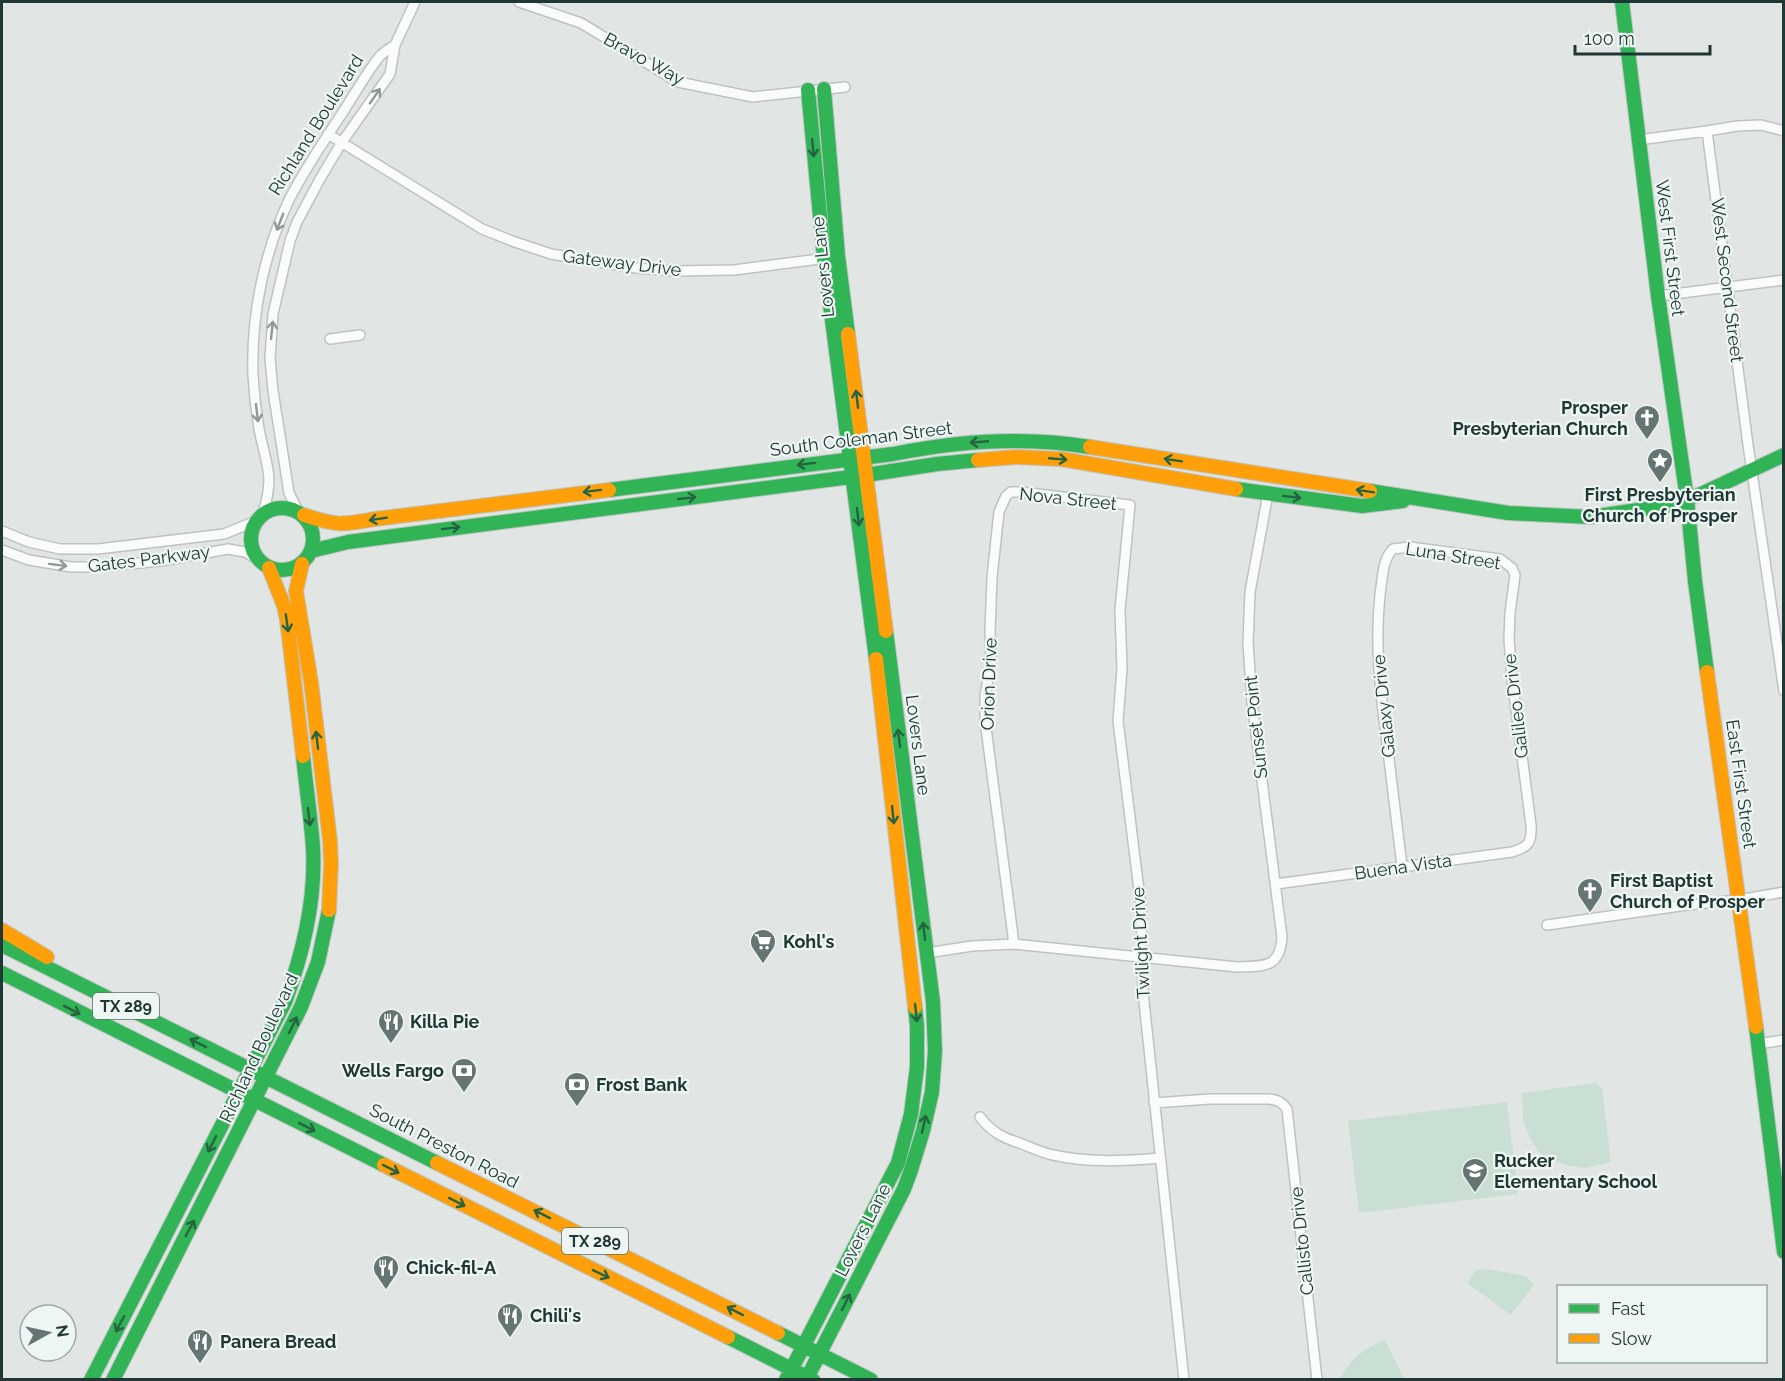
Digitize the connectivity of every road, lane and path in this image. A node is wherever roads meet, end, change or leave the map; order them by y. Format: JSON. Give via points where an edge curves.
{"nodes":[{"id":1,"x":416,"y":2,"type":"edge"},
{"id":2,"x":519,"y":2,"type":"edge"},
{"id":3,"x":1622,"y":2,"type":"edge"},
{"id":4,"x":395,"y":45,"type":"junction"},
{"id":5,"x":845,"y":87,"type":"dead end"},
{"id":6,"x":824,"y":89,"type":"junction"},
{"id":7,"x":807,"y":90,"type":"junction"},
{"id":8,"x":1707,"y":131,"type":"junction"},
{"id":9,"x":1784,"y":131,"type":"edge"},
{"id":10,"x":328,"y":134,"type":"junction"},
{"id":11,"x":1638,"y":140,"type":"junction"},
{"id":12,"x":342,"y":142,"type":"junction"},
{"id":13,"x":831,"y":257,"type":"junction"},
{"id":14,"x":1784,"y":280,"type":"edge"},
{"id":15,"x":1727,"y":287,"type":"junction"},
{"id":16,"x":1658,"y":296,"type":"junction"},
{"id":17,"x":360,"y":335,"type":"dead end"},
{"id":18,"x":330,"y":339,"type":"dead end"},
{"id":19,"x":1784,"y":455,"type":"edge"},
{"id":20,"x":858,"y":458,"type":"junction"},
{"id":21,"x":1752,"y":470,"type":"junction"},
{"id":22,"x":1272,"y":475,"type":"junction"},
{"id":23,"x":860,"y":476,"type":"junction"},
{"id":24,"x":640,"y":485,"type":"junction"},
{"id":25,"x":1268,"y":494,"type":"junction"},
{"id":26,"x":1006,"y":496,"type":"joint"},
{"id":27,"x":1423,"y":499,"type":"junction"},
{"id":28,"x":1687,"y":499,"type":"junction"},
{"id":29,"x":642,"y":504,"type":"junction"},
{"id":30,"x":1130,"y":506,"type":"joint"},
{"id":31,"x":301,"y":513,"type":"junction"},
{"id":32,"x":414,"y":514,"type":"junction"},
{"id":33,"x":260,"y":517,"type":"junction"},
{"id":34,"x":2,"y":531,"type":"edge"},
{"id":35,"x":416,"y":533,"type":"junction"},
{"id":36,"x":159,"y":543,"type":"junction"},
{"id":37,"x":1393,"y":549,"type":"joint"},
{"id":38,"x":2,"y":550,"type":"edge"},
{"id":39,"x":311,"y":551,"type":"junction"},
{"id":40,"x":161,"y":561,"type":"junction"},
{"id":41,"x":302,"y":564,"type":"junction"},
{"id":42,"x":264,"y":565,"type":"junction"},
{"id":43,"x":1512,"y":568,"type":"joint"},
{"id":44,"x":884,"y":673,"type":"junction"},
{"id":45,"x":1784,"y":691,"type":"edge"},
{"id":46,"x":315,"y":715,"type":"junction"},
{"id":47,"x":298,"y":718,"type":"junction"},
{"id":48,"x":1528,"y":844,"type":"joint"},
{"id":49,"x":1402,"y":866,"type":"junction"},
{"id":50,"x":1276,"y":884,"type":"junction"},
{"id":51,"x":1784,"y":892,"type":"edge"},
{"id":52,"x":1738,"y":900,"type":"junction"},
{"id":53,"x":1547,"y":925,"type":"dead end"},
{"id":54,"x":2,"y":930,"type":"edge"},
{"id":55,"x":1014,"y":944,"type":"junction"},
{"id":56,"x":2,"y":945,"type":"edge"},
{"id":57,"x":927,"y":953,"type":"junction"},
{"id":58,"x":909,"y":955,"type":"junction"},
{"id":59,"x":1142,"y":957,"type":"junction"},
{"id":60,"x":2,"y":974,"type":"edge"},
{"id":61,"x":2,"y":980,"type":"edge"},
{"id":62,"x":97,"y":991,"type":"junction"},
{"id":63,"x":48,"y":997,"type":"junction"},
{"id":64,"x":1784,"y":1040,"type":"edge"},
{"id":65,"x":1758,"y":1044,"type":"junction"},
{"id":66,"x":251,"y":1069,"type":"junction"},
{"id":67,"x":267,"y":1077,"type":"junction"},
{"id":68,"x":239,"y":1092,"type":"junction"},
{"id":69,"x":255,"y":1100,"type":"junction"},
{"id":70,"x":1154,"y":1102,"type":"junction"},
{"id":71,"x":980,"y":1117,"type":"dead end"},
{"id":72,"x":1160,"y":1158,"type":"junction"},
{"id":73,"x":1782,"y":1228,"type":"edge"},
{"id":74,"x":1784,"y":1252,"type":"edge"},
{"id":75,"x":148,"y":1272,"type":"junction"},
{"id":76,"x":162,"y":1279,"type":"junction"},
{"id":77,"x":804,"y":1346,"type":"junction"},
{"id":78,"x":819,"y":1354,"type":"junction"},
{"id":79,"x":789,"y":1375,"type":"edge"},
{"id":80,"x":809,"y":1379,"type":"edge"},
{"id":81,"x":91,"y":1380,"type":"edge"},
{"id":82,"x":113,"y":1380,"type":"edge"},
{"id":83,"x":871,"y":1380,"type":"edge"},
{"id":84,"x":1184,"y":1380,"type":"edge"},
{"id":85,"x":1317,"y":1380,"type":"edge"}],
"edges":[{"from":1,"to":4,"type":"street","name":"Richland Boulevard"},
{"from":2,"to":7,"type":"street","name":"Bravo Way","via":[[581,22],[678,82],[753,97]]},
{"from":3,"to":11,"type":"street","name":"West First Street"},
{"from":4,"to":10,"type":"street","name":"Richland Boulevard","via":[[381,55]]},
{"from":12,"to":4,"type":"street","name":"Richland Boulevard","one_way":true,"via":[[390,74]]},
{"from":5,"to":6,"type":"street","name":"Bravo Way"},
{"from":6,"to":7,"type":"street","name":"Bravo Way"},
{"from":6,"to":13,"type":"street","name":"Lovers Lane"},
{"from":7,"to":13,"type":"street","name":"Lovers Lane","one_way":true},
{"from":8,"to":9,"type":"street","via":[[1761,125]]},
{"from":8,"to":11,"type":"street"},
{"from":8,"to":15,"type":"street","name":"West Second Street"},
{"from":10,"to":12,"type":"street","name":"Gateway Drive"},
{"from":10,"to":33,"type":"street","name":"Richland Boulevard","one_way":true,"via":[[290,200],[261,283],[253,362],[259,427],[270,480],[268,500]]},
{"from":11,"to":16,"type":"street","name":"West First Street"},
{"from":12,"to":13,"type":"street","name":"Gateway Drive","via":[[482,229],[551,254],[674,271],[734,270]]},
{"from":31,"to":12,"type":"street","name":"Richland Boulevard","one_way":true,"via":[[286,480],[273,391],[273,314],[297,222]]},
{"from":13,"to":20,"type":"street","name":"Lovers Lane"},
{"from":14,"to":15,"type":"street"},
{"from":15,"to":16,"type":"street"},
{"from":15,"to":21,"type":"street","name":"West Second Street"},
{"from":16,"to":28,"type":"street","name":"West First Street"},
{"from":17,"to":18,"type":"street"},
{"from":19,"to":21,"type":"street","name":"South Coleman Street"},
{"from":22,"to":20,"type":"street","name":"South Coleman Street","one_way":true,"via":[[1074,444],[994,441]]},
{"from":20,"to":23,"type":"street","name":"Lovers Lane"},
{"from":20,"to":24,"type":"street","name":"South Coleman Street","one_way":true},
{"from":21,"to":28,"type":"street","name":"South Coleman Street"},
{"from":21,"to":45,"type":"street","name":"West Second Street"},
{"from":22,"to":25,"type":"street"},
{"from":27,"to":22,"type":"street","name":"South Coleman Street","one_way":true},
{"from":23,"to":25,"type":"street","name":"South Coleman Street","one_way":true,"via":[[1017,457],[1061,459]]},
{"from":29,"to":23,"type":"street","name":"South Coleman Street","one_way":true},
{"from":23,"to":44,"type":"street","name":"Lovers Lane"},
{"from":24,"to":29,"type":"street"},
{"from":24,"to":32,"type":"street","name":"South Coleman Street","one_way":true},
{"from":25,"to":27,"type":"street","name":"South Coleman Street","one_way":true,"via":[[1362,506]]},
{"from":25,"to":50,"type":"street","name":"Sunset Point","via":[[1250,592],[1248,643]]},
{"from":26,"to":30,"type":"street","name":"Nova Street","via":[[1021,492]]},
{"from":26,"to":55,"type":"street","name":"Orion Drive","via":[[999,512],[992,577],[991,661],[985,720]]},
{"from":27,"to":28,"type":"street","name":"South Coleman Street","via":[[1508,513],[1590,517],[1672,505]]},
{"from":28,"to":52,"type":"street","name":"East First Street"},
{"from":35,"to":29,"type":"street","name":"South Coleman Street","one_way":true},
{"from":30,"to":59,"type":"street","name":"Twilight Drive","via":[[1120,610],[1122,669],[1118,721],[1141,906]]},
{"from":32,"to":31,"type":"street","name":"South Coleman Street","one_way":true,"via":[[345,525]]},
{"from":31,"to":33,"type":"street","via":[[273,508]]},
{"from":31,"to":39,"type":"street","via":[[314,534]]},
{"from":32,"to":35,"type":"street"},
{"from":33,"to":36,"type":"street","name":"Gates Parkway","via":[[224,534]]},
{"from":33,"to":42,"type":"street","via":[[251,542]]},
{"from":34,"to":36,"type":"street","name":"Gates Parkway","via":[[60,549]]},
{"from":35,"to":39,"type":"street","name":"South Coleman Street"},
{"from":36,"to":40,"type":"street"},
{"from":37,"to":43,"type":"street","name":"Luna Street","via":[[1410,547],[1500,560]]},
{"from":37,"to":49,"type":"street","name":"Galaxy Drive","via":[[1387,555],[1379,600],[1378,658]]},
{"from":38,"to":40,"type":"street","name":"Gates Parkway","one_way":true,"via":[[29,560],[71,567]]},
{"from":39,"to":41,"type":"street"},
{"from":40,"to":42,"type":"street","name":"Gates Parkway","via":[[228,549],[245,552]]},
{"from":41,"to":42,"type":"street","via":[[286,570]]},
{"from":41,"to":46,"type":"street","name":"Richland Boulevard","via":[[296,591]]},
{"from":42,"to":47,"type":"street","name":"Richland Boulevard","one_way":true,"via":[[284,606]]},
{"from":43,"to":48,"type":"street","name":"Galileo Drive","via":[[1515,585],[1509,639],[1531,825]]},
{"from":57,"to":44,"type":"street","name":"Lovers Lane","one_way":true},
{"from":44,"to":58,"type":"street","name":"Lovers Lane","one_way":true},
{"from":46,"to":47,"type":"street"},
{"from":67,"to":46,"type":"street","name":"Richland Boulevard","one_way":true,"via":[[310,987],[329,916],[330,841]]},
{"from":47,"to":66,"type":"street","name":"Richland Boulevard","one_way":true,"via":[[313,848],[307,934],[285,1002]]},
{"from":48,"to":49,"type":"street","name":"Buena Vista","via":[[1512,852]]},
{"from":49,"to":50,"type":"street","name":"Buena Vista"},
{"from":50,"to":59,"type":"street","name":"Sunset Point","via":[[1281,949],[1276,959],[1264,966],[1236,967]]},
{"from":51,"to":52,"type":"street"},
{"from":52,"to":53,"type":"street"},
{"from":52,"to":65,"type":"street","name":"East First Street"},
{"from":54,"to":62,"type":"street"},
{"from":55,"to":57,"type":"street"},
{"from":55,"to":59,"type":"street"},
{"from":56,"to":62,"type":"street","name":"South Preston Road","number":"TX 289"},
{"from":57,"to":58,"type":"street"},
{"from":78,"to":57,"type":"street","name":"Lovers Lane","one_way":true,"via":[[904,1189],[916,1156],[933,1086],[935,1032]]},
{"from":58,"to":77,"type":"street","name":"Lovers Lane","one_way":true,"via":[[917,1067],[911,1114],[898,1163]]},
{"from":59,"to":70,"type":"street","name":"Twilight Drive"},
{"from":60,"to":63,"type":"street","number":"TX 289"},
{"from":61,"to":63,"type":"street"},
{"from":66,"to":62,"type":"street","name":"South Preston Road","number":"TX 289","one_way":true},
{"from":63,"to":68,"type":"street","number":"TX 289","one_way":true},
{"from":64,"to":65,"type":"street"},
{"from":65,"to":73,"type":"street","name":"East First Street"},
{"from":66,"to":67,"type":"street","name":"South Preston Road","number":"TX 289"},
{"from":66,"to":68,"type":"street","name":"Richland Boulevard"},
{"from":67,"to":69,"type":"street","name":"Richland Boulevard"},
{"from":77,"to":67,"type":"street","name":"South Preston Road","number":"TX 289","one_way":true},
{"from":68,"to":69,"type":"street","number":"TX 289"},
{"from":68,"to":75,"type":"street","name":"Richland Boulevard","one_way":true},
{"from":76,"to":69,"type":"street","name":"Richland Boulevard","one_way":true},
{"from":69,"to":79,"type":"street","number":"TX 289","one_way":true},
{"from":70,"to":72,"type":"street","name":"Twilight Drive"},
{"from":70,"to":85,"type":"street","name":"Callisto Drive","via":[[1269,1099],[1283,1103],[1289,1117]]},
{"from":71,"to":72,"type":"street","via":[[988,1128],[1004,1138],[1052,1155],[1120,1162]]},
{"from":72,"to":84,"type":"street","name":"Twilight Drive"},
{"from":73,"to":74,"type":"street","name":"East First Street"},
{"from":75,"to":76,"type":"street"},
{"from":75,"to":81,"type":"street","name":"Richland Boulevard","one_way":true},
{"from":76,"to":82,"type":"street","name":"Richland Boulevard"},
{"from":77,"to":78,"type":"street","name":"South Preston Road","number":"TX 289"},
{"from":77,"to":79,"type":"street","name":"Lovers Lane"},
{"from":78,"to":80,"type":"street","name":"Lovers Lane"},
{"from":78,"to":83,"type":"street","name":"South Preston Road","number":"TX 289"},
{"from":79,"to":80,"type":"street","number":"TX 289"}]}
